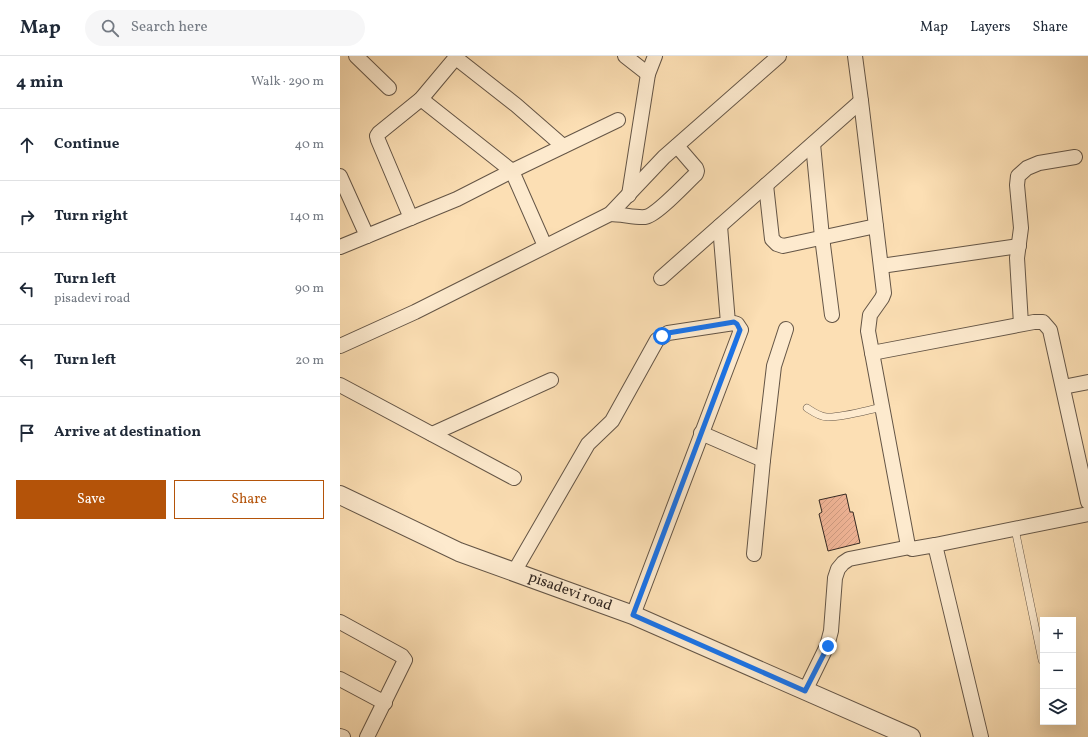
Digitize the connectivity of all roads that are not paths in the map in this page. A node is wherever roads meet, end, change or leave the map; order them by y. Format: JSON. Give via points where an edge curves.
{"nodes":[{"id":1,"x":356,"y":56,"type":"edge"},
{"id":2,"x":625,"y":56,"type":"edge"},
{"id":3,"x":655,"y":56,"type":"edge"},
{"id":4,"x":779,"y":56,"type":"edge"},
{"id":5,"x":855,"y":56,"type":"edge"},
{"id":6,"x":457,"y":57,"type":"edge"},
{"id":7,"x":648,"y":74,"type":"junction"},
{"id":8,"x":389,"y":88,"type":"dead end"},
{"id":9,"x":421,"y":99,"type":"junction"},
{"id":10,"x":861,"y":101,"type":"junction"},
{"id":11,"x":618,"y":120,"type":"dead end"},
{"id":12,"x":813,"y":144,"type":"junction"},
{"id":13,"x":563,"y":146,"type":"junction"},
{"id":14,"x":677,"y":146,"type":"junction"},
{"id":15,"x":1075,"y":157,"type":"dead end"},
{"id":16,"x":512,"y":171,"type":"junction"},
{"id":17,"x":340,"y":176,"type":"edge"},
{"id":18,"x":766,"y":185,"type":"junction"},
{"id":19,"x":629,"y":194,"type":"junction"},
{"id":20,"x":610,"y":214,"type":"junction"},
{"id":21,"x":411,"y":218,"type":"junction"},
{"id":22,"x":720,"y":226,"type":"junction"},
{"id":23,"x":876,"y":226,"type":"junction"},
{"id":24,"x":367,"y":236,"type":"junction"},
{"id":25,"x":822,"y":238,"type":"junction"},
{"id":26,"x":545,"y":246,"type":"junction"},
{"id":27,"x":1019,"y":246,"type":"junction"},
{"id":28,"x":340,"y":247,"type":"edge"},
{"id":29,"x":881,"y":266,"type":"junction"},
{"id":30,"x":661,"y":278,"type":"dead end"},
{"id":31,"x":832,"y":315,"type":"dead end"},
{"id":32,"x":728,"y":323,"type":"junction"},
{"id":33,"x":1021,"y":324,"type":"junction"},
{"id":34,"x":786,"y":329,"type":"dead end"},
{"id":35,"x":340,"y":346,"type":"edge"},
{"id":36,"x":872,"y":353,"type":"junction"},
{"id":37,"x":551,"y":380,"type":"dead end"},
{"id":38,"x":1088,"y":382,"type":"edge"},
{"id":39,"x":340,"y":384,"type":"edge"},
{"id":40,"x":1063,"y":387,"type":"junction"},
{"id":41,"x":883,"y":407,"type":"junction"},
{"id":42,"x":807,"y":408,"type":"dead end"},
{"id":43,"x":701,"y":433,"type":"junction"},
{"id":44,"x":432,"y":434,"type":"junction"},
{"id":45,"x":763,"y":460,"type":"junction"},
{"id":46,"x":514,"y":478,"type":"dead end"},
{"id":47,"x":340,"y":495,"type":"edge"},
{"id":48,"x":1088,"y":502,"type":"edge"},
{"id":49,"x":1088,"y":514,"type":"edge"},
{"id":50,"x":1015,"y":529,"type":"junction"},
{"id":51,"x":934,"y":545,"type":"junction"},
{"id":52,"x":910,"y":547,"type":"junction"},
{"id":53,"x":754,"y":554,"type":"dead end"},
{"id":54,"x":514,"y":572,"type":"junction"},
{"id":55,"x":633,"y":615,"type":"junction"},
{"id":56,"x":340,"y":622,"type":"edge"},
{"id":57,"x":1041,"y":653,"type":"edge"},
{"id":58,"x":340,"y":679,"type":"edge"},
{"id":59,"x":805,"y":691,"type":"junction"},
{"id":60,"x":385,"y":703,"type":"junction"},
{"id":61,"x":368,"y":737,"type":"edge"},
{"id":62,"x":911,"y":737,"type":"edge"},
{"id":63,"x":981,"y":737,"type":"edge"}],
"edges":[{"from":1,"to":8,"type":"street"},
{"from":2,"to":7,"type":"street"},
{"from":3,"to":7,"type":"street"},
{"from":4,"to":14,"type":"street"},
{"from":5,"to":10,"type":"street"},
{"from":6,"to":9,"type":"street"},
{"from":6,"to":13,"type":"street"},
{"from":7,"to":19,"type":"street"},
{"from":9,"to":16,"type":"street"},
{"from":9,"to":21,"type":"street","via":[[377,136]]},
{"from":10,"to":12,"type":"street"},
{"from":10,"to":23,"type":"street"},
{"from":11,"to":13,"type":"street"},
{"from":12,"to":18,"type":"street"},
{"from":12,"to":25,"type":"street"},
{"from":13,"to":16,"type":"street"},
{"from":14,"to":19,"type":"street"},
{"from":14,"to":20,"type":"street","via":[[696,168],[696,174],[653,214],[643,217]]},
{"from":15,"to":27,"type":"street","via":[[1039,163],[1027,168],[1018,176],[1021,228]]},
{"from":16,"to":21,"type":"street","via":[[457,199]]},
{"from":16,"to":26,"type":"street"},
{"from":17,"to":24,"type":"street"},
{"from":18,"to":22,"type":"street"},
{"from":18,"to":25,"type":"street","via":[[774,242],[783,246]]},
{"from":19,"to":20,"type":"street"},
{"from":20,"to":26,"type":"street"},
{"from":21,"to":24,"type":"street"},
{"from":22,"to":30,"type":"street"},
{"from":22,"to":32,"type":"street"},
{"from":23,"to":25,"type":"street"},
{"from":23,"to":29,"type":"street"},
{"from":24,"to":28,"type":"street"},
{"from":25,"to":31,"type":"street"},
{"from":26,"to":35,"type":"street","via":[[415,312]]},
{"from":27,"to":29,"type":"street"},
{"from":27,"to":33,"type":"street","via":[[1017,258]]},
{"from":29,"to":36,"type":"street","via":[[883,296],[870,315],[868,324]]},
{"from":32,"to":43,"type":"street","via":[[734,322],[740,330]]},
{"from":32,"to":54,"type":"street","via":[[668,333],[657,340],[612,421],[588,444]]},
{"from":33,"to":36,"type":"street"},
{"from":33,"to":40,"type":"street","via":[[1043,322],[1050,330]]},
{"from":34,"to":45,"type":"street","via":[[774,366]]},
{"from":36,"to":41,"type":"street"},
{"from":37,"to":44,"type":"street"},
{"from":38,"to":40,"type":"street"},
{"from":39,"to":44,"type":"street"},
{"from":40,"to":48,"type":"street"},
{"from":41,"to":42,"type":"lane","via":[[834,417],[818,415]]},
{"from":41,"to":52,"type":"street"},
{"from":43,"to":45,"type":"street"},
{"from":43,"to":55,"type":"street"},
{"from":44,"to":46,"type":"street"},
{"from":45,"to":53,"type":"street"},
{"from":47,"to":54,"type":"street","name":"pisadevi road","via":[[459,552]]},
{"from":49,"to":50,"type":"street"},
{"from":50,"to":51,"type":"street"},
{"from":50,"to":57,"type":"lane"},
{"from":51,"to":52,"type":"street","via":[[912,549]]},
{"from":51,"to":63,"type":"street"},
{"from":52,"to":59,"type":"street","via":[[849,560],[838,569],[828,646]]},
{"from":54,"to":55,"type":"street","name":"pisadevi road"},
{"from":55,"to":59,"type":"street","name":"pisadevi road"},
{"from":56,"to":60,"type":"street","via":[[404,657],[405,662]]},
{"from":58,"to":60,"type":"street"},
{"from":59,"to":62,"type":"street","name":"pisadevi road"},
{"from":60,"to":61,"type":"street"}]}
